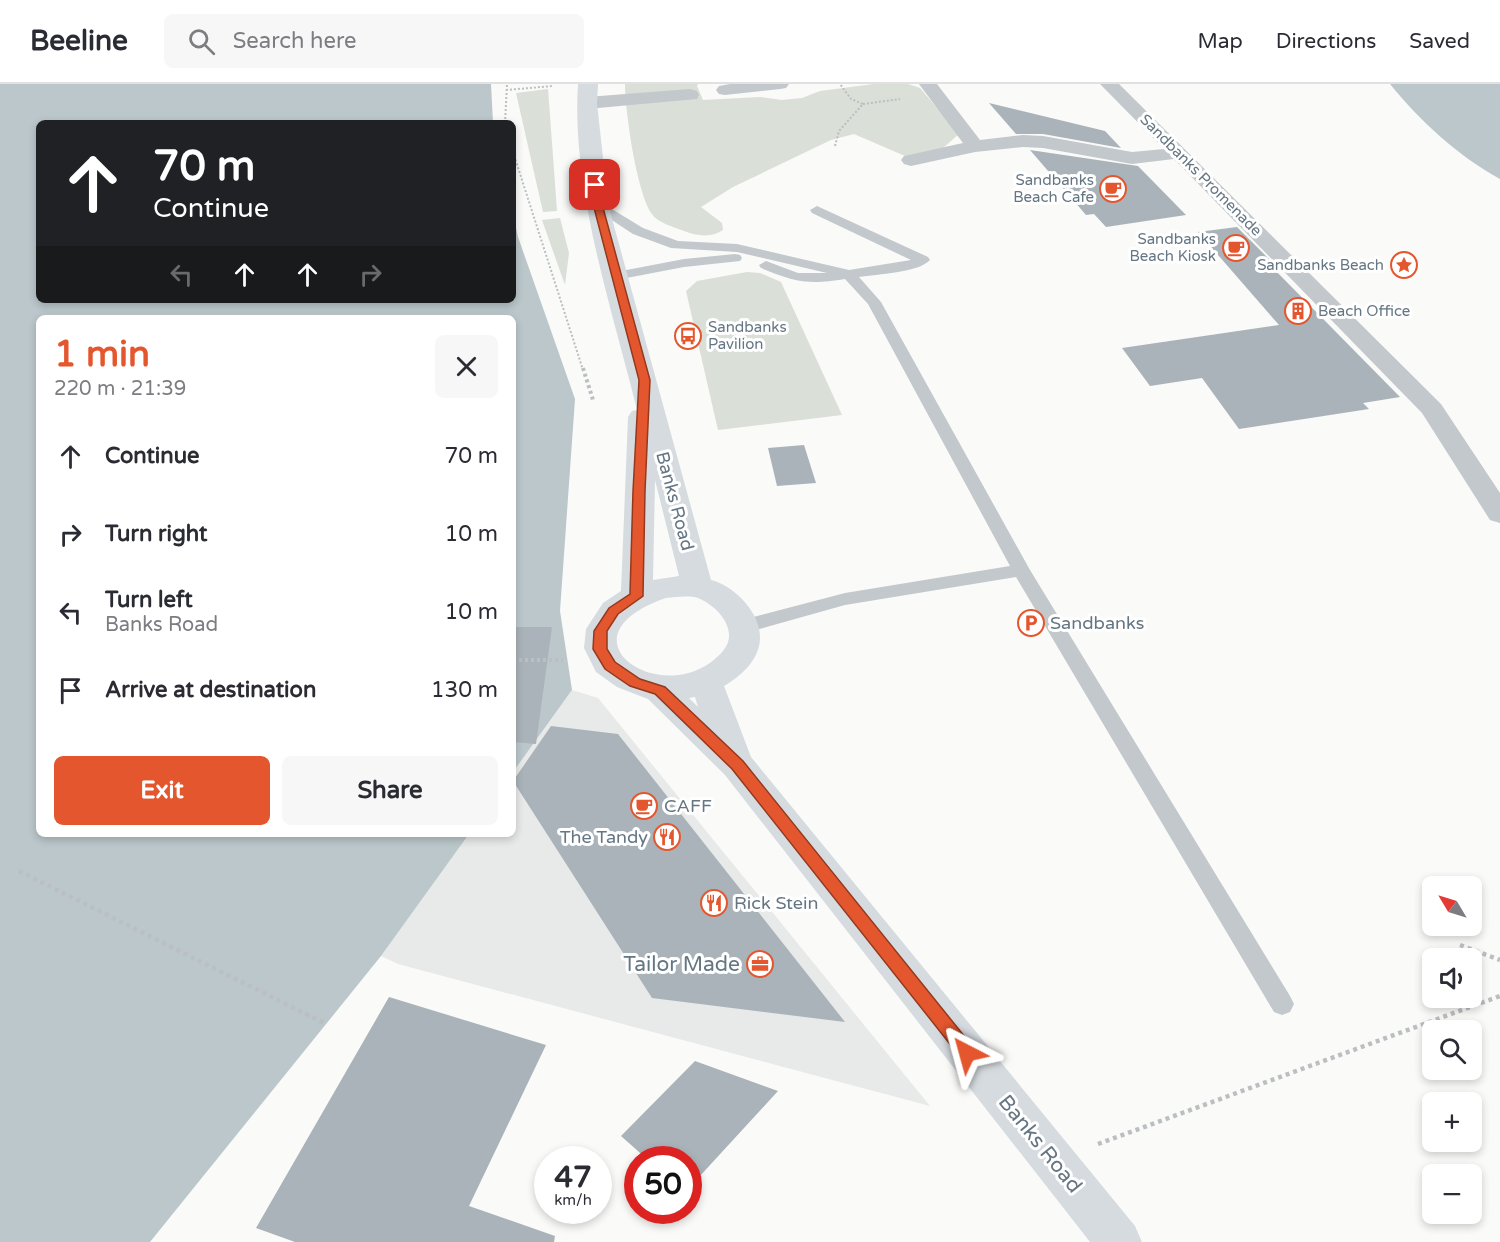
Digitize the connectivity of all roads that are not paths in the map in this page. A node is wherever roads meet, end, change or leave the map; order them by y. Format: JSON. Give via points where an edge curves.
{"nodes":[{"id":1,"x":780,"y":84,"type":"edge"},
{"id":2,"x":928,"y":84,"type":"edge"},
{"id":3,"x":1108,"y":84,"type":"edge"},
{"id":4,"x":725,"y":90,"type":"dead end"},
{"id":5,"x":587,"y":94,"type":"edge"},
{"id":6,"x":690,"y":95,"type":"dead end"},
{"id":7,"x":975,"y":146,"type":"junction"},
{"id":8,"x":1179,"y":153,"type":"junction"},
{"id":9,"x":911,"y":160,"type":"dead end"},
{"id":10,"x":597,"y":204,"type":"junction"},
{"id":11,"x":817,"y":210,"type":"dead end"},
{"id":12,"x":848,"y":274,"type":"junction"},
{"id":13,"x":616,"y":276,"type":"junction"},
{"id":14,"x":644,"y":380,"type":"junction"},
{"id":15,"x":1500,"y":514,"type":"edge"},
{"id":16,"x":1021,"y":570,"type":"junction"},
{"id":17,"x":697,"y":587,"type":"junction"},
{"id":18,"x":637,"y":596,"type":"junction"},
{"id":19,"x":745,"y":626,"type":"junction"},
{"id":20,"x":706,"y":682,"type":"junction"},
{"id":21,"x":660,"y":690,"type":"junction"},
{"id":22,"x":738,"y":765,"type":"junction"},
{"id":23,"x":1282,"y":1004,"type":"dead end"},
{"id":24,"x":1119,"y":1242,"type":"edge"}],
"edges":[{"from":1,"to":4,"type":"street"},
{"from":2,"to":7,"type":"street"},
{"from":3,"to":8,"type":"street","name":"Sandbanks Promenade"},
{"from":5,"to":6,"type":"street"},
{"from":5,"to":10,"type":"main road","name":"Banks Road"},
{"from":7,"to":8,"type":"street","via":[[1023,141],[1132,158]]},
{"from":7,"to":9,"type":"street"},
{"from":8,"to":15,"type":"street","name":"Sandbanks Promenade","via":[[1432,409]]},
{"from":10,"to":12,"type":"lane","via":[[638,231],[676,245],[737,248]]},
{"from":10,"to":13,"type":"main road","name":"Banks Road"},
{"from":11,"to":12,"type":"lane","via":[[923,261]]},
{"from":12,"to":13,"type":"lane","via":[[817,279],[795,277],[766,265],[732,258]]},
{"from":12,"to":16,"type":"lane","via":[[874,302]]},
{"from":13,"to":14,"type":"main road","name":"Banks Road"},
{"from":14,"to":17,"type":"main road","name":"Banks Road"},
{"from":14,"to":18,"type":"main road","name":"Banks Road"},
{"from":16,"to":19,"type":"lane","via":[[845,599]]},
{"from":16,"to":23,"type":"lane"},
{"from":17,"to":18,"type":"main road","via":[[665,587]]},
{"from":17,"to":19,"type":"main road","via":[[734,608]]},
{"from":18,"to":21,"type":"main road","via":[[613,611],[601,631],[600,649],[610,666],[635,682]]},
{"from":19,"to":20,"type":"main road","via":[[744,646],[739,654],[729,668]]},
{"from":20,"to":21,"type":"main road"},
{"from":20,"to":22,"type":"main road","name":"Banks Road"},
{"from":21,"to":22,"type":"main road","name":"Banks Road"},
{"from":22,"to":24,"type":"main road","name":"Banks Road"}]}
